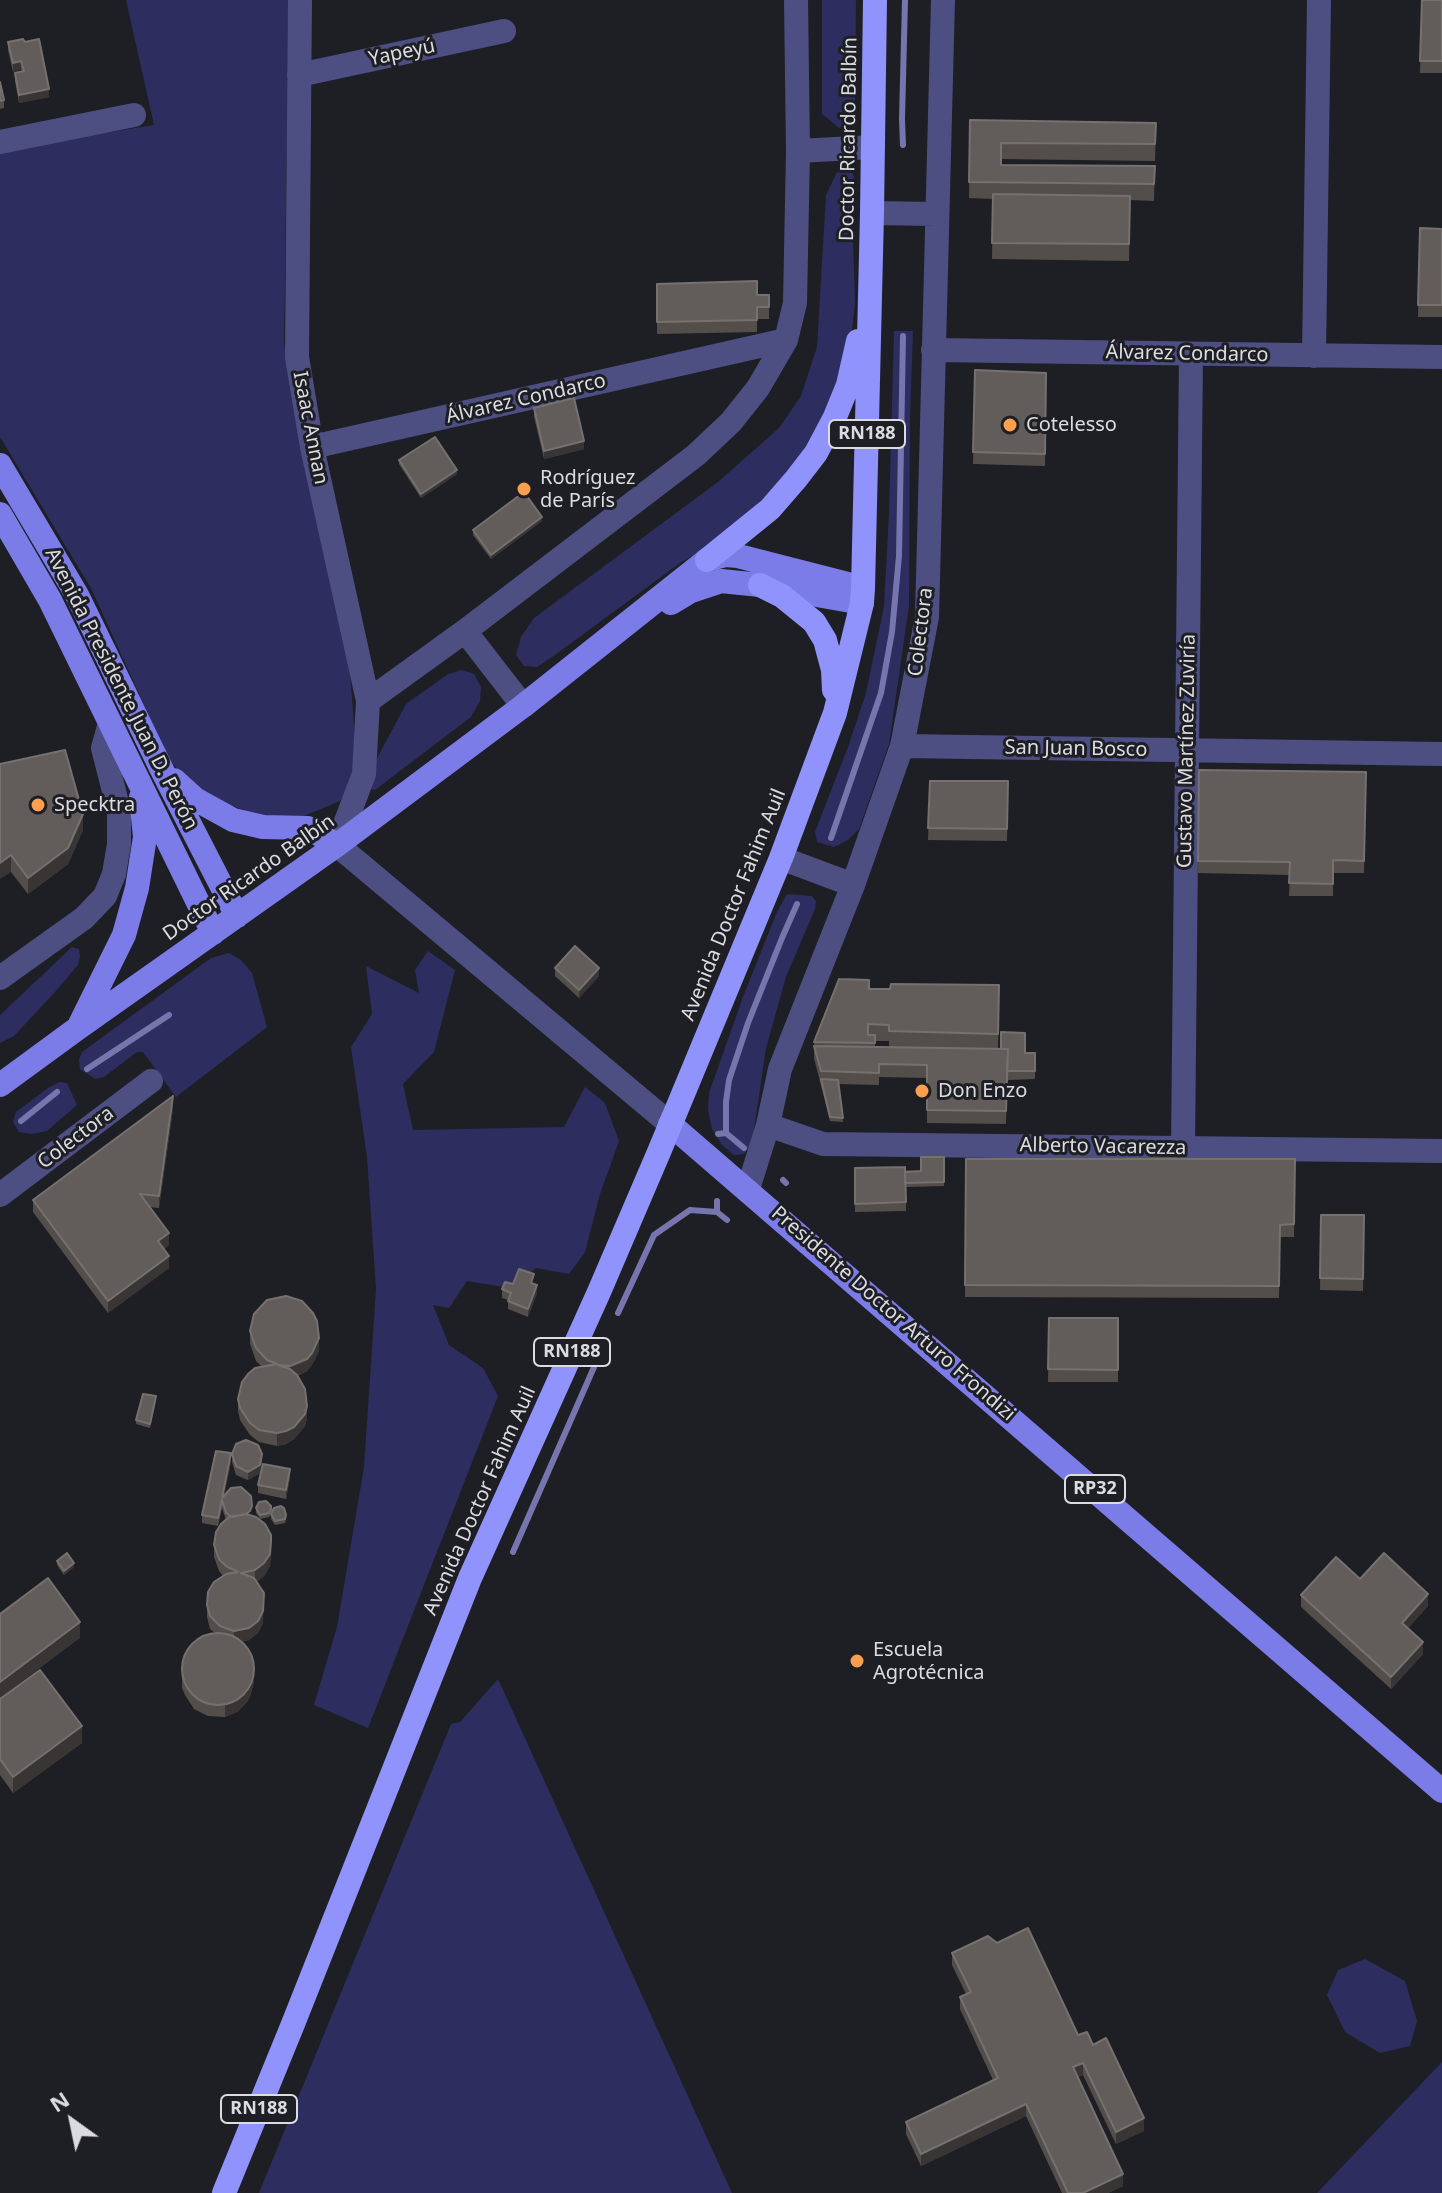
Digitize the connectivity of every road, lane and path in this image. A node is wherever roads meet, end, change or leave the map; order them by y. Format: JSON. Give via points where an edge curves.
{"nodes":[{"id":1,"x":300,"y":0,"type":"edge"},
{"id":2,"x":796,"y":0,"type":"edge"},
{"id":3,"x":875,"y":0,"type":"edge"},
{"id":4,"x":943,"y":0,"type":"edge"},
{"id":5,"x":1319,"y":0,"type":"edge"},
{"id":6,"x":504,"y":31,"type":"dead end"},
{"id":7,"x":299,"y":75,"type":"junction"},
{"id":8,"x":134,"y":115,"type":"dead end"},
{"id":9,"x":0,"y":142,"type":"edge"},
{"id":10,"x":873,"y":147,"type":"junction"},
{"id":11,"x":798,"y":151,"type":"junction"},
{"id":12,"x":872,"y":213,"type":"junction"},
{"id":13,"x":937,"y":214,"type":"junction"},
{"id":14,"x":870,"y":279,"type":"junction"},
{"id":15,"x":786,"y":340,"type":"junction"},
{"id":16,"x":933,"y":350,"type":"junction"},
{"id":17,"x":1191,"y":354,"type":"junction"},
{"id":18,"x":1314,"y":356,"type":"junction"},
{"id":19,"x":1442,"y":357,"type":"edge"},
{"id":20,"x":312,"y":447,"type":"junction"},
{"id":21,"x":0,"y":465,"type":"edge"},
{"id":22,"x":11,"y":501,"type":"edge"},
{"id":23,"x":0,"y":514,"type":"edge"},
{"id":24,"x":707,"y":560,"type":"junction"},
{"id":25,"x":760,"y":585,"type":"junction"},
{"id":26,"x":862,"y":596,"type":"junction"},
{"id":27,"x":465,"y":631,"type":"junction"},
{"id":28,"x":368,"y":701,"type":"junction"},
{"id":29,"x":523,"y":706,"type":"junction"},
{"id":30,"x":835,"y":713,"type":"junction"},
{"id":31,"x":110,"y":723,"type":"junction"},
{"id":32,"x":902,"y":746,"type":"junction"},
{"id":33,"x":1187,"y":751,"type":"junction"},
{"id":34,"x":1442,"y":754,"type":"edge"},
{"id":35,"x":161,"y":768,"type":"junction"},
{"id":36,"x":139,"y":779,"type":"junction"},
{"id":37,"x":337,"y":845,"type":"junction"},
{"id":38,"x":781,"y":858,"type":"junction"},
{"id":39,"x":853,"y":885,"type":"junction"},
{"id":40,"x":237,"y":916,"type":"junction"},
{"id":41,"x":213,"y":933,"type":"junction"},
{"id":42,"x":0,"y":978,"type":"edge"},
{"id":43,"x":78,"y":1028,"type":"junction"},
{"id":44,"x":151,"y":1081,"type":"dead end"},
{"id":45,"x":1,"y":1082,"type":"edge"},
{"id":46,"x":670,"y":1124,"type":"junction"},
{"id":47,"x":768,"y":1125,"type":"junction"},
{"id":48,"x":1183,"y":1148,"type":"junction"},
{"id":49,"x":1442,"y":1151,"type":"edge"},
{"id":50,"x":748,"y":1189,"type":"junction"},
{"id":51,"x":0,"y":1195,"type":"edge"},
{"id":52,"x":1442,"y":1791,"type":"edge"},
{"id":53,"x":224,"y":2193,"type":"edge"}],
"edges":[{"from":1,"to":7,"type":"street","name":"Isaac Annan"},
{"from":2,"to":11,"type":"street"},
{"from":3,"to":10,"type":"highway","name":"Doctor Ricardo Balbín","number":"RN188"},
{"from":4,"to":13,"type":"street","name":"Colectora"},
{"from":5,"to":18,"type":"street"},
{"from":6,"to":7,"type":"street","name":"Yapeyú"},
{"from":7,"to":20,"type":"street","name":"Isaac Annan","via":[[297,357]]},
{"from":8,"to":9,"type":"street"},
{"from":10,"to":11,"type":"street"},
{"from":10,"to":12,"type":"highway","name":"Doctor Ricardo Balbín","number":"RN188"},
{"from":11,"to":15,"type":"street","via":[[795,303]]},
{"from":12,"to":13,"type":"street"},
{"from":12,"to":14,"type":"highway","name":"Doctor Ricardo Balbín","number":"RN188"},
{"from":13,"to":16,"type":"street","name":"Colectora"},
{"from":14,"to":24,"type":"highway","via":[[848,385],[816,453],[770,509]]},
{"from":14,"to":26,"type":"highway","number":"RN188"},
{"from":15,"to":20,"type":"street","name":"Álvarez Condarco"},
{"from":15,"to":27,"type":"street","via":[[758,388],[696,455]]},
{"from":16,"to":17,"type":"street","name":"Álvarez Condarco"},
{"from":16,"to":32,"type":"street","name":"Colectora","via":[[927,617]]},
{"from":17,"to":18,"type":"street","name":"Álvarez Condarco"},
{"from":17,"to":33,"type":"street","name":"Gustavo Martínez Zuviría"},
{"from":18,"to":19,"type":"street","name":"Álvarez Condarco"},
{"from":20,"to":28,"type":"street","name":"Isaac Annan"},
{"from":21,"to":22,"type":"main road","name":"Avenida Presidente Juan D. Perón"},
{"from":22,"to":35,"type":"main road","name":"Avenida Presidente Juan D. Perón","via":[[77,595]]},
{"from":23,"to":31,"type":"main road","name":"Avenida Presidente Juan D. Perón","via":[[50,600]]},
{"from":24,"to":26,"type":"main road","via":[[738,556]]},
{"from":24,"to":29,"type":"main road","name":"Doctor Ricardo Balbín"},
{"from":25,"to":26,"type":"main road","name":"Doctor Ricardo Balbín"},
{"from":25,"to":29,"type":"main road","name":"Doctor Ricardo Balbín","via":[[721,581],[691,591]]},
{"from":25,"to":30,"type":"highway","via":[[799,609],[825,640]]},
{"from":26,"to":30,"type":"highway","name":"Avenida Doctor Fahim Auil","number":"RN188"},
{"from":27,"to":28,"type":"street"},
{"from":27,"to":29,"type":"street"},
{"from":28,"to":37,"type":"street","name":"Isaac Annan","via":[[364,774]]},
{"from":29,"to":37,"type":"main road","name":"Doctor Ricardo Balbín"},
{"from":30,"to":38,"type":"highway","name":"Avenida Doctor Fahim Auil","number":"RN188"},
{"from":31,"to":36,"type":"main road","name":"Avenida Presidente Juan D. Perón"},
{"from":31,"to":42,"type":"street","via":[[103,748],[119,811],[119,844],[105,896],[84,918]]},
{"from":32,"to":33,"type":"street","name":"San Juan Bosco"},
{"from":32,"to":39,"type":"street","name":"Colectora"},
{"from":33,"to":34,"type":"street","name":"San Juan Bosco"},
{"from":33,"to":48,"type":"street","name":"Gustavo Martínez Zuviría"},
{"from":35,"to":37,"type":"main road","via":[[195,799],[233,820],[308,828]]},
{"from":35,"to":40,"type":"main road","name":"Avenida Presidente Juan D. Perón"},
{"from":36,"to":41,"type":"main road","name":"Avenida Presidente Juan D. Perón"},
{"from":36,"to":43,"type":"main road","via":[[145,837],[137,888],[124,935]]},
{"from":37,"to":40,"type":"main road","name":"Doctor Ricardo Balbín"},
{"from":37,"to":46,"type":"street","name":"Presidente Doctor Arturo Frondizi"},
{"from":38,"to":39,"type":"street"},
{"from":38,"to":46,"type":"highway","name":"Avenida Doctor Fahim Auil","number":"RN188"},
{"from":39,"to":47,"type":"street","name":"Colectora","via":[[780,1069]]},
{"from":40,"to":41,"type":"main road","name":"Doctor Ricardo Balbín"},
{"from":41,"to":43,"type":"main road","name":"Doctor Ricardo Balbín"},
{"from":43,"to":45,"type":"main road","name":"Doctor Ricardo Balbín"},
{"from":44,"to":51,"type":"street","name":"Colectora"},
{"from":46,"to":50,"type":"main road","name":"Presidente Doctor Arturo Frondizi","number":"RP32"},
{"from":46,"to":53,"type":"highway","name":"Avenida Doctor Fahim Auil","number":"RN188","via":[[470,1578]]},
{"from":47,"to":48,"type":"street","name":"Alberto Vacarezza","via":[[823,1144]]},
{"from":47,"to":50,"type":"street","name":"Colectora"},
{"from":48,"to":49,"type":"street","name":"Alberto Vacarezza"},
{"from":50,"to":52,"type":"main road","name":"Presidente Doctor Arturo Frondizi","number":"RP32"}]}
